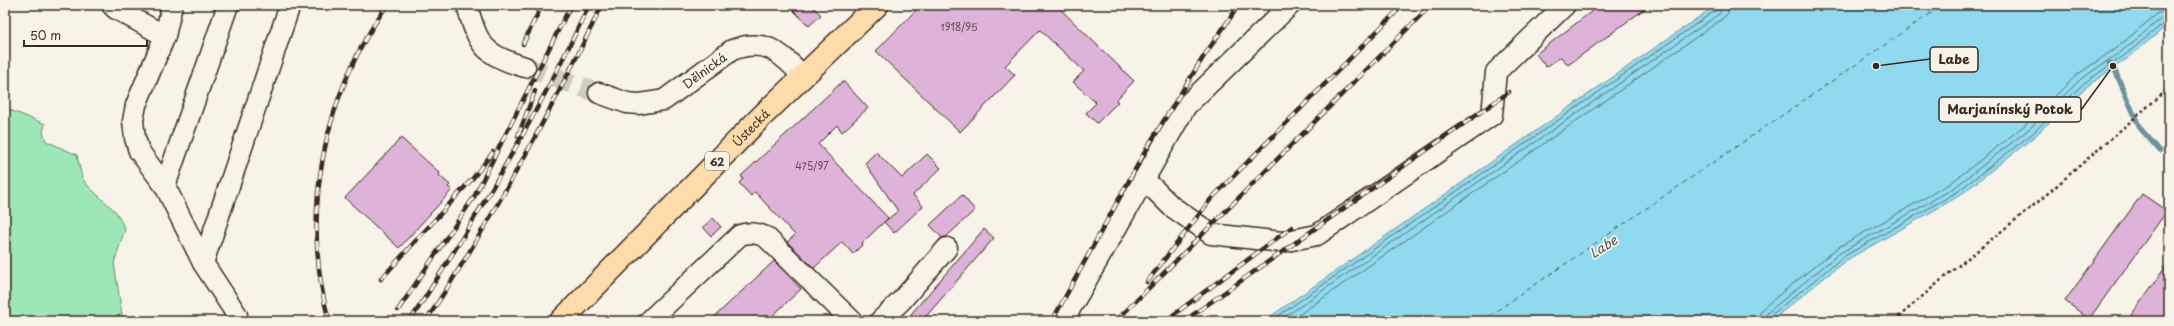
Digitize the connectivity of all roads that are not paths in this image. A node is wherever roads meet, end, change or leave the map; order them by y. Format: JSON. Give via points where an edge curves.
{"nodes":[{"id":1,"x":112,"y":5,"type":"edge"},
{"id":2,"x":172,"y":5,"type":"edge"},
{"id":3,"x":228,"y":5,"type":"edge"},
{"id":4,"x":290,"y":5,"type":"edge"},
{"id":5,"x":467,"y":5,"type":"edge"},
{"id":6,"x":877,"y":5,"type":"edge"},
{"id":7,"x":1290,"y":5,"type":"edge"},
{"id":8,"x":1565,"y":5,"type":"edge"},
{"id":9,"x":165,"y":36,"type":"junction"},
{"id":10,"x":526,"y":67,"type":"tunnel mouth"},
{"id":11,"x":803,"y":76,"type":"junction"},
{"id":12,"x":599,"y":93,"type":"tunnel mouth"},
{"id":13,"x":1144,"y":179,"type":"junction"},
{"id":14,"x":165,"y":186,"type":"junction"},
{"id":15,"x":947,"y":248,"type":"dead end"},
{"id":16,"x":202,"y":263,"type":"junction"},
{"id":17,"x":237,"y":315,"type":"dead end"},
{"id":18,"x":561,"y":321,"type":"edge"},
{"id":19,"x":649,"y":321,"type":"edge"},
{"id":20,"x":852,"y":321,"type":"edge"},
{"id":21,"x":880,"y":321,"type":"edge"},
{"id":22,"x":1063,"y":321,"type":"edge"}],
"edges":[{"from":1,"to":9,"type":"street"},
{"from":2,"to":9,"type":"street"},
{"from":3,"to":14,"type":"street"},
{"from":4,"to":16,"type":"street"},
{"from":5,"to":10,"type":"street","via":[[472,25],[482,46],[506,62]]},
{"from":6,"to":11,"type":"main road","name":"Ústecká","number":"62"},
{"from":7,"to":13,"type":"street","via":[[1186,106]]},
{"from":8,"to":13,"type":"street","via":[[1496,72],[1492,115],[1316,235],[1282,242],[1211,234],[1171,206]]},
{"from":9,"to":14,"type":"street","via":[[136,105],[133,121],[139,151]]},
{"from":11,"to":12,"type":"street","name":"Dělnická","via":[[766,46],[744,46],[732,50],[664,100],[651,104],[633,104]]},
{"from":11,"to":18,"type":"main road","name":"Ústecká","number":"62"},
{"from":13,"to":22,"type":"street"},
{"from":14,"to":16,"type":"street"},
{"from":15,"to":21,"type":"street"},
{"from":16,"to":17,"type":"street"},
{"from":19,"to":20,"type":"street","via":[[740,235],[748,233],[766,237]]}]}
